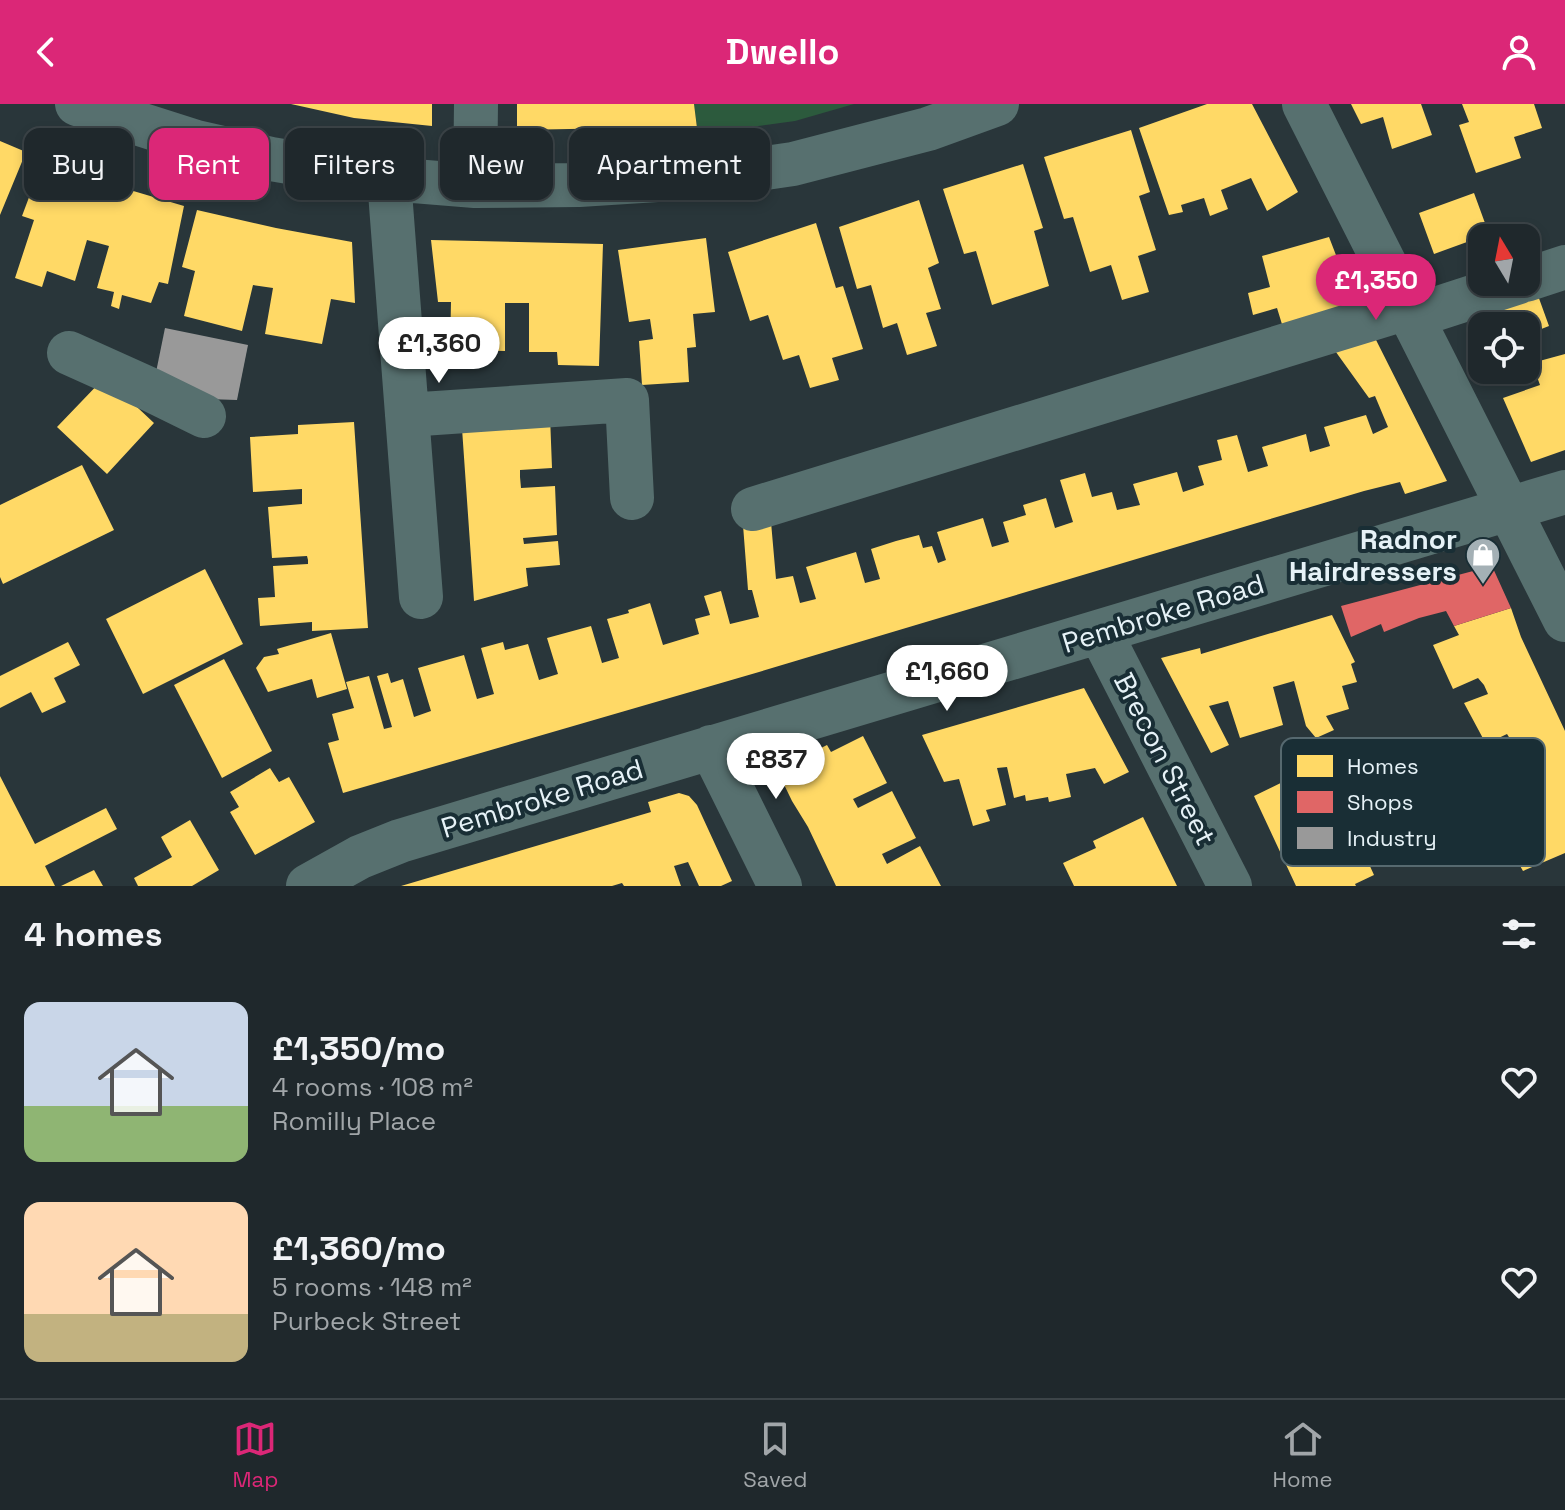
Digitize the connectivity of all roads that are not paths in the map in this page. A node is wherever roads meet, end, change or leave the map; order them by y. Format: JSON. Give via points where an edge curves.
{"nodes":[{"id":1,"x":77,"y":104,"type":"edge"},
{"id":2,"x":476,"y":104,"type":"edge"},
{"id":3,"x":997,"y":104,"type":"edge"},
{"id":4,"x":1304,"y":104,"type":"edge"},
{"id":5,"x":476,"y":128,"type":"edge"},
{"id":6,"x":285,"y":161,"type":"edge"},
{"id":7,"x":553,"y":185,"type":"edge"},
{"id":8,"x":391,"y":200,"type":"edge"},
{"id":9,"x":1565,"y":267,"type":"edge"},
{"id":10,"x":1540,"y":275,"type":"edge"},
{"id":11,"x":1468,"y":296,"type":"edge"},
{"id":12,"x":1409,"y":312,"type":"junction"},
{"id":13,"x":69,"y":353,"type":"dead end"},
{"id":14,"x":407,"y":415,"type":"junction"},
{"id":15,"x":204,"y":416,"type":"dead end"},
{"id":16,"x":1565,"y":492,"type":"edge"},
{"id":17,"x":632,"y":498,"type":"dead end"},
{"id":18,"x":753,"y":509,"type":"dead end"},
{"id":19,"x":1509,"y":509,"type":"junction"},
{"id":20,"x":421,"y":597,"type":"dead end"},
{"id":21,"x":1565,"y":620,"type":"edge"},
{"id":22,"x":1100,"y":632,"type":"junction"},
{"id":23,"x":711,"y":747,"type":"junction"},
{"id":24,"x":308,"y":886,"type":"edge"},
{"id":25,"x":780,"y":886,"type":"edge"},
{"id":26,"x":1230,"y":886,"type":"edge"}],
"edges":[{"from":1,"to":6,"type":"street","via":[[196,142]]},
{"from":2,"to":5,"type":"street"},
{"from":3,"to":7,"type":"street","via":[[928,129],[793,164],[704,177]]},
{"from":4,"to":12,"type":"street"},
{"from":8,"to":14,"type":"street"},
{"from":9,"to":10,"type":"street"},
{"from":11,"to":12,"type":"street"},
{"from":12,"to":18,"type":"street"},
{"from":12,"to":19,"type":"street"},
{"from":13,"to":15,"type":"street"},
{"from":14,"to":17,"type":"street","via":[[627,400]]},
{"from":14,"to":20,"type":"street"},
{"from":16,"to":19,"type":"street","name":"Pembroke Road"},
{"from":19,"to":21,"type":"street"},
{"from":19,"to":22,"type":"street","name":"Pembroke Road"},
{"from":22,"to":23,"type":"street","name":"Pembroke Road"},
{"from":22,"to":26,"type":"street","name":"Brecon Street"},
{"from":23,"to":24,"type":"street","name":"Pembroke Road","via":[[400,841]]},
{"from":23,"to":25,"type":"street"}]}
